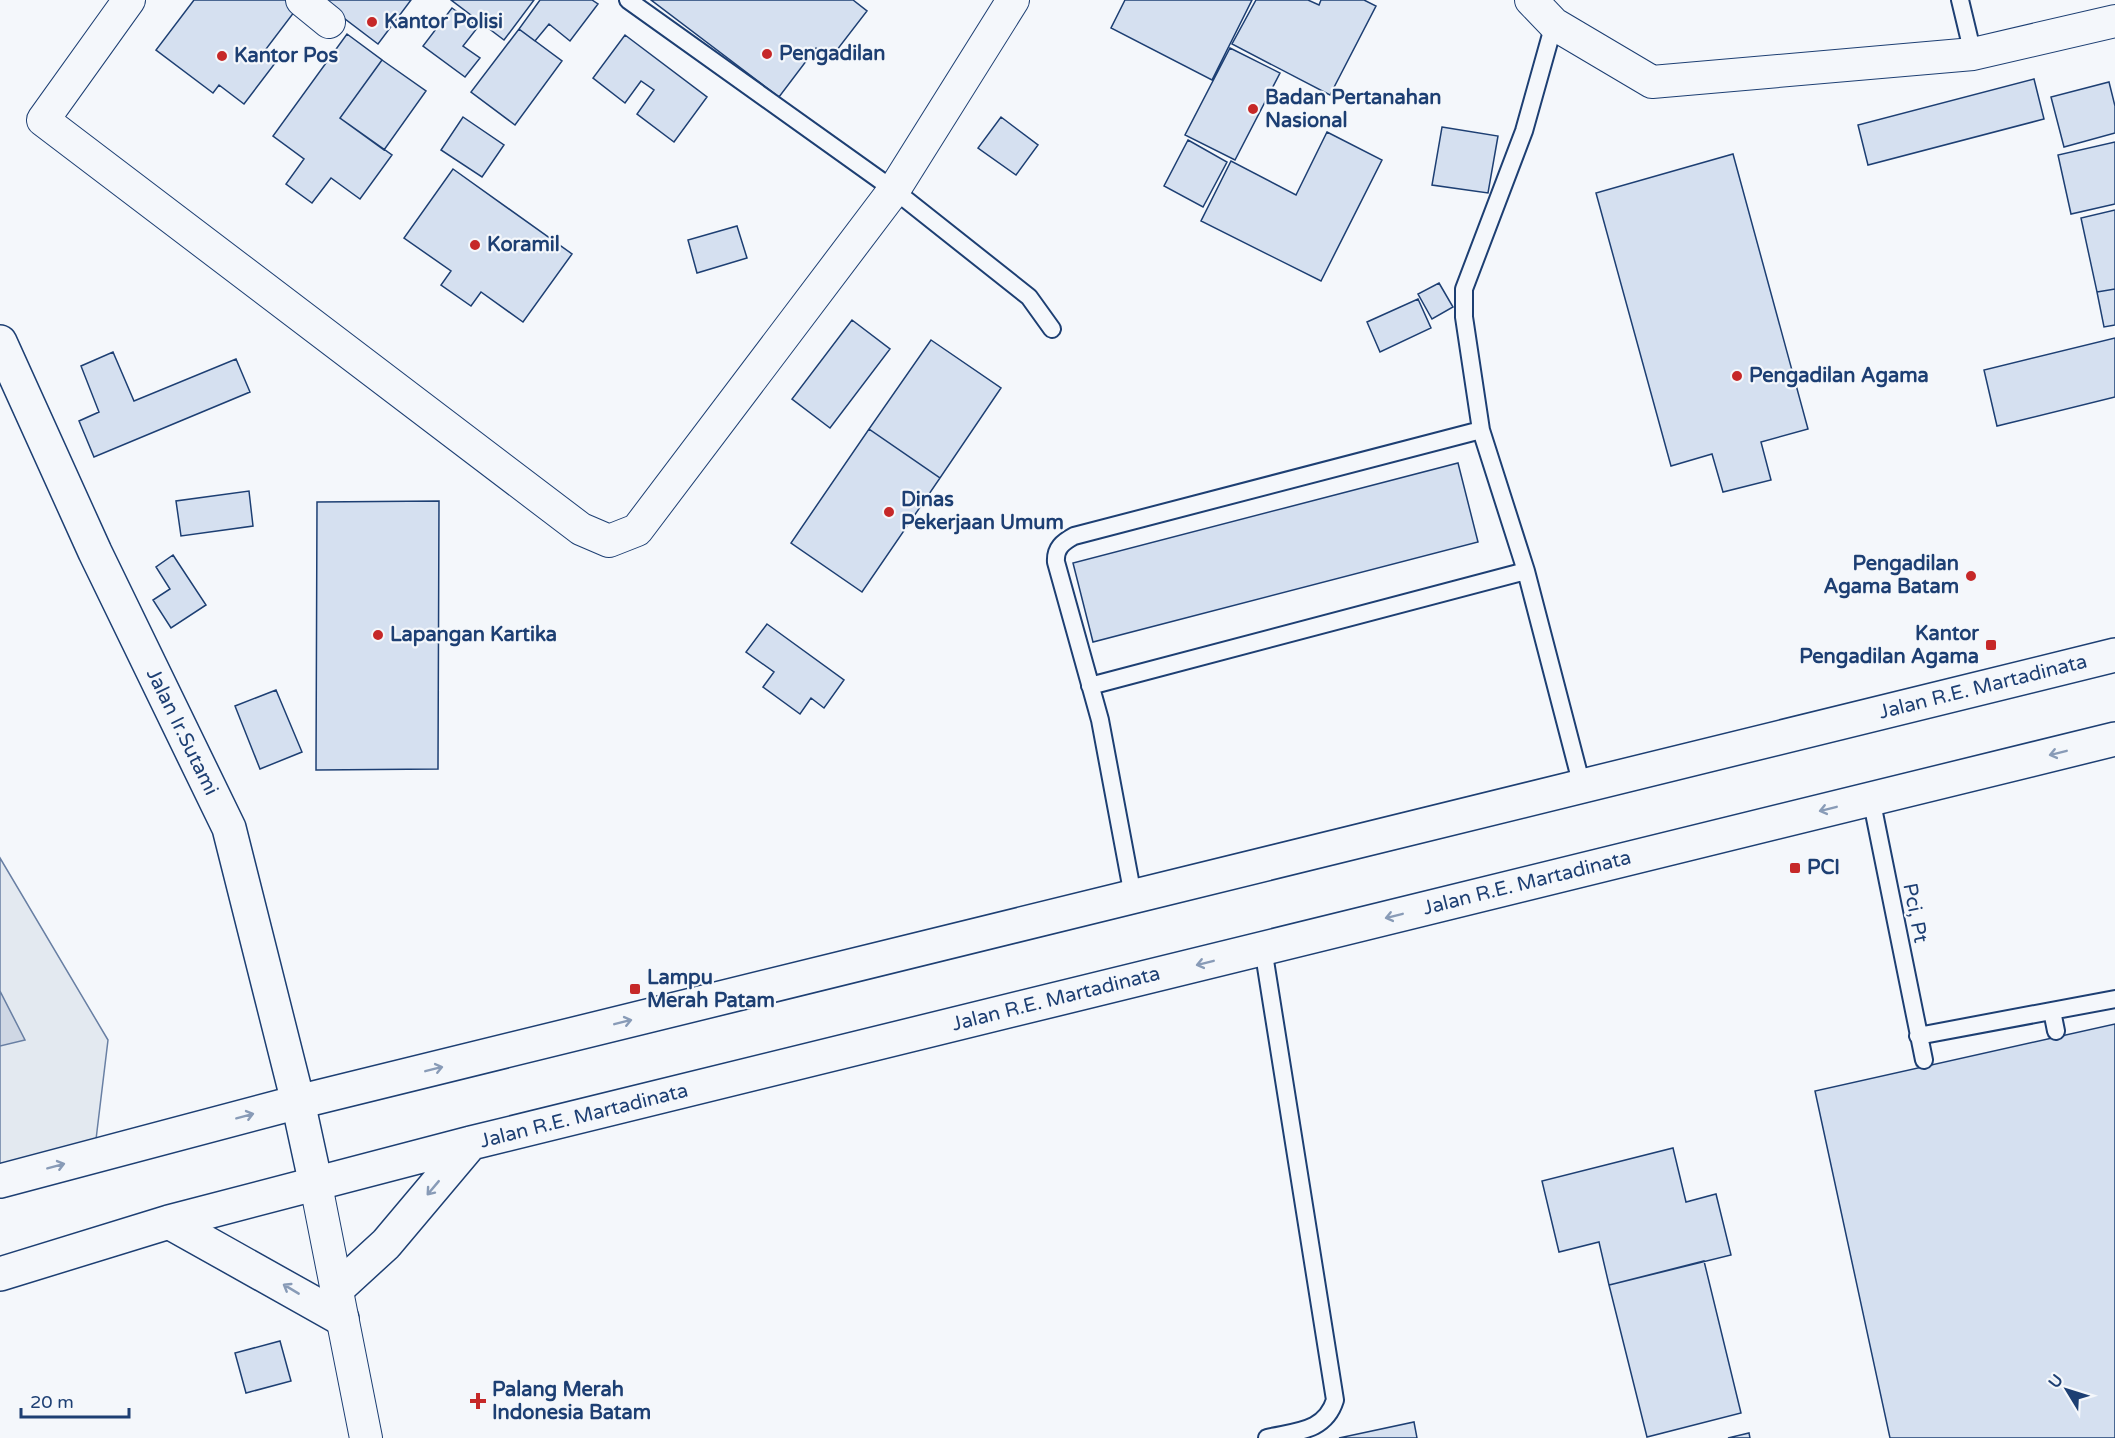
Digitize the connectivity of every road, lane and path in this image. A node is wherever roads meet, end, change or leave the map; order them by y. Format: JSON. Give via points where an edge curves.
{"nodes":[{"id":1,"x":129,"y":0,"type":"edge"},
{"id":2,"x":302,"y":0,"type":"edge"},
{"id":3,"x":628,"y":0,"type":"edge"},
{"id":4,"x":1013,"y":0,"type":"edge"},
{"id":5,"x":1531,"y":0,"type":"edge"},
{"id":6,"x":1960,"y":0,"type":"edge"},
{"id":7,"x":2115,"y":21,"type":"edge"},
{"id":8,"x":328,"y":22,"type":"dead end"},
{"id":9,"x":1554,"y":24,"type":"junction"},
{"id":10,"x":1974,"y":54,"type":"junction"},
{"id":11,"x":894,"y":190,"type":"junction"},
{"id":12,"x":1052,"y":329,"type":"dead end"},
{"id":13,"x":0,"y":342,"type":"edge"},
{"id":14,"x":1481,"y":430,"type":"junction"},
{"id":15,"x":1526,"y":571,"type":"junction"},
{"id":16,"x":2115,"y":655,"type":"edge"},
{"id":17,"x":1090,"y":686,"type":"junction"},
{"id":18,"x":2115,"y":739,"type":"edge"},
{"id":19,"x":1581,"y":786,"type":"junction"},
{"id":20,"x":1871,"y":798,"type":"junction"},
{"id":21,"x":1133,"y":896,"type":"junction"},
{"id":22,"x":1263,"y":948,"type":"junction"},
{"id":23,"x":2115,"y":999,"type":"edge"},
{"id":24,"x":2052,"y":1011,"type":"junction"},
{"id":25,"x":2056,"y":1031,"type":"dead end"},
{"id":26,"x":1918,"y":1036,"type":"junction"},
{"id":27,"x":1924,"y":1060,"type":"dead end"},
{"id":28,"x":298,"y":1102,"type":"junction"},
{"id":29,"x":471,"y":1143,"type":"junction"},
{"id":30,"x":0,"y":1181,"type":"edge"},
{"id":31,"x":316,"y":1185,"type":"junction"},
{"id":32,"x":169,"y":1222,"type":"junction"},
{"id":33,"x":0,"y":1274,"type":"edge"},
{"id":34,"x":340,"y":1304,"type":"junction"},
{"id":35,"x":366,"y":1438,"type":"edge"},
{"id":36,"x":1267,"y":1438,"type":"edge"}],
"edges":[{"from":1,"to":11,"type":"street","via":[[43,120],[581,529],[609,541],[637,530]]},
{"from":2,"to":8,"type":"street"},
{"from":3,"to":11,"type":"lane"},
{"from":4,"to":11,"type":"street"},
{"from":5,"to":9,"type":"street"},
{"from":6,"to":10,"type":"lane"},
{"from":7,"to":10,"type":"street"},
{"from":9,"to":10,"type":"street","via":[[1652,82]]},
{"from":9,"to":14,"type":"lane","via":[[1524,131],[1464,288],[1464,318]]},
{"from":11,"to":12,"type":"lane","via":[[1029,297]]},
{"from":13,"to":28,"type":"main road","name":"Jalan Ir.Sutami","via":[[95,552],[229,828]]},
{"from":14,"to":15,"type":"lane"},
{"from":14,"to":17,"type":"lane","via":[[1074,536],[1062,543],[1055,553],[1056,562]]},
{"from":15,"to":17,"type":"lane"},
{"from":15,"to":19,"type":"lane"},
{"from":16,"to":19,"type":"main road","name":"Jalan R.E. Martadinata"},
{"from":17,"to":21,"type":"lane"},
{"from":18,"to":20,"type":"main road","name":"Jalan R.E. Martadinata","one_way":true},
{"from":19,"to":21,"type":"main road","name":"Jalan R.E. Martadinata"},
{"from":20,"to":22,"type":"main road","name":"Jalan R.E. Martadinata","one_way":true},
{"from":20,"to":26,"type":"lane","name":"Pci, Pt"},
{"from":28,"to":21,"type":"main road","name":"Jalan R.E. Martadinata","one_way":true},
{"from":22,"to":29,"type":"main road","name":"Jalan R.E. Martadinata","one_way":true},
{"from":22,"to":36,"type":"lane","via":[[1335,1400],[1331,1414],[1322,1423]]},
{"from":23,"to":24,"type":"lane"},
{"from":24,"to":25,"type":"lane"},
{"from":24,"to":26,"type":"lane"},
{"from":26,"to":27,"type":"lane","name":"Pci, Pt"},
{"from":30,"to":28,"type":"main road","name":"Jalan R.E. Martadinata","one_way":true},
{"from":28,"to":31,"type":"main road","name":"Jalan Ir.Sutami"},
{"from":29,"to":31,"type":"main road","name":"Jalan R.E. Martadinata"},
{"from":29,"to":34,"type":"main road","one_way":true},
{"from":31,"to":32,"type":"main road","name":"Jalan R.E. Martadinata"},
{"from":31,"to":34,"type":"street"},
{"from":32,"to":33,"type":"main road","name":"Jalan R.E. Martadinata"},
{"from":34,"to":32,"type":"main road","one_way":true},
{"from":34,"to":35,"type":"street"}]}
